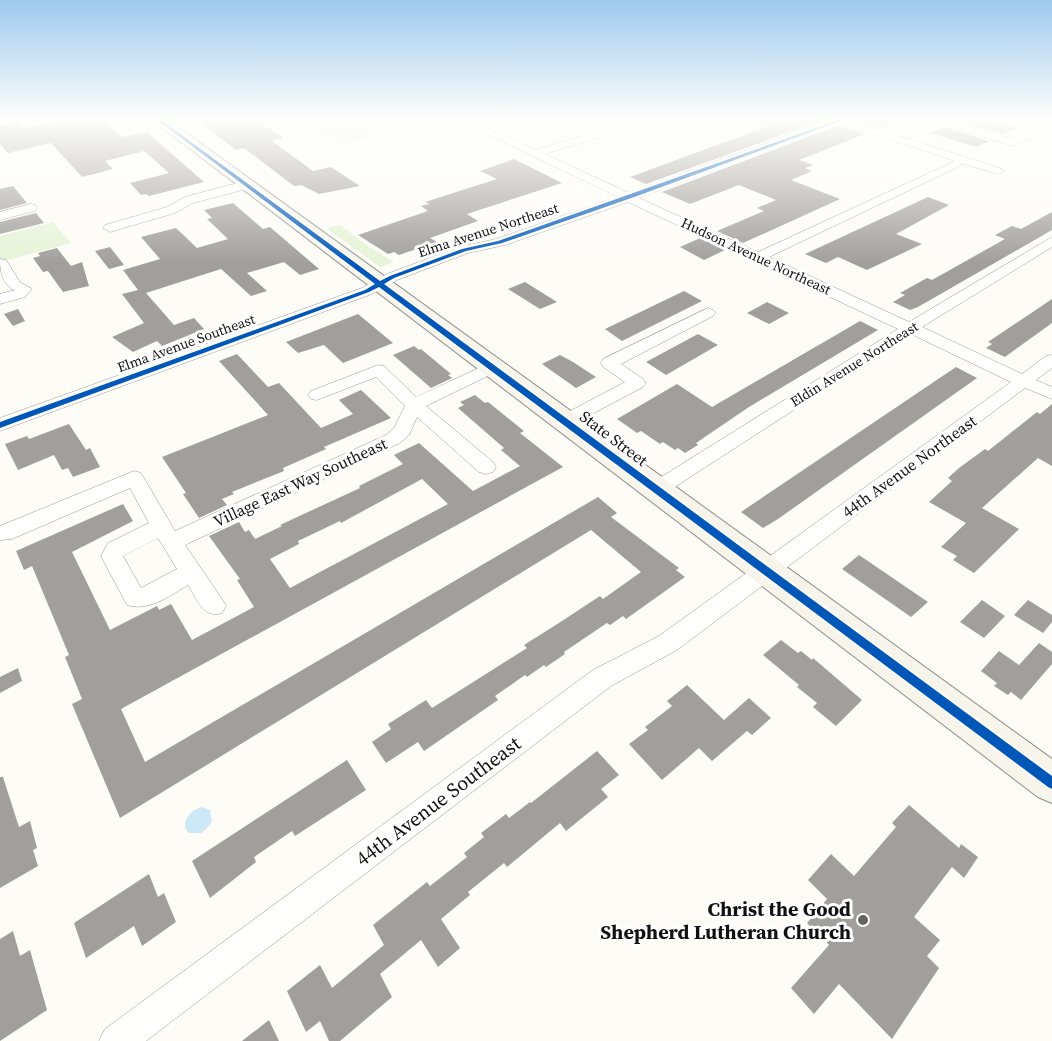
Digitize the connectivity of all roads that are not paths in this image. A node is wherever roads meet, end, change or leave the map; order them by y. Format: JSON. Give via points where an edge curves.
{"nodes":[{"id":1,"x":224,"y":168,"type":"edge"},
{"id":2,"x":565,"y":168,"type":"edge"},
{"id":3,"x":707,"y":168,"type":"edge"},
{"id":4,"x":948,"y":168,"type":"edge"},
{"id":5,"x":988,"y":168,"type":"edge"},
{"id":6,"x":998,"y":171,"type":"dead end"},
{"id":7,"x":246,"y":184,"type":"junction"},
{"id":8,"x":627,"y":197,"type":"junction"},
{"id":9,"x":31,"y":208,"type":"dead end"},
{"id":10,"x":0,"y":216,"type":"edge"},
{"id":11,"x":110,"y":228,"type":"dead end"},
{"id":12,"x":1052,"y":241,"type":"edge"},
{"id":13,"x":758,"y":257,"type":"junction"},
{"id":14,"x":1,"y":263,"type":"edge"},
{"id":15,"x":380,"y":283,"type":"junction"},
{"id":16,"x":0,"y":299,"type":"edge"},
{"id":17,"x":708,"y":313,"type":"dead end"},
{"id":18,"x":910,"y":328,"type":"junction"},
{"id":19,"x":1052,"y":360,"type":"edge"},
{"id":20,"x":492,"y":367,"type":"junction"},
{"id":21,"x":1025,"y":381,"type":"junction"},
{"id":22,"x":1052,"y":394,"type":"edge"},
{"id":23,"x":317,"y":395,"type":"dead end"},
{"id":24,"x":414,"y":405,"type":"junction"},
{"id":25,"x":565,"y":421,"type":"junction"},
{"id":26,"x":0,"y":425,"type":"edge"},
{"id":27,"x":486,"y":467,"type":"dead end"},
{"id":28,"x":657,"y":489,"type":"junction"},
{"id":29,"x":4,"y":533,"type":"dead end"},
{"id":30,"x":166,"y":534,"type":"junction"},
{"id":31,"x":765,"y":570,"type":"junction"},
{"id":32,"x":191,"y":572,"type":"junction"},
{"id":33,"x":214,"y":606,"type":"dead end"},
{"id":34,"x":1052,"y":783,"type":"edge"},
{"id":35,"x":117,"y":1041,"type":"edge"}],
"edges":[{"from":1,"to":7,"type":"main road","name":"State Street"},
{"from":2,"to":8,"type":"street","name":"Hudson Avenue Northeast"},
{"from":3,"to":8,"type":"street","name":"Elma Avenue Northeast"},
{"from":4,"to":13,"type":"street"},
{"from":5,"to":6,"type":"street"},
{"from":7,"to":11,"type":"street"},
{"from":7,"to":15,"type":"main road","name":"State Street"},
{"from":8,"to":13,"type":"street","name":"Hudson Avenue Northeast"},
{"from":8,"to":15,"type":"street","name":"Elma Avenue Northeast","via":[[500,242],[464,250]]},
{"from":9,"to":10,"type":"street"},
{"from":12,"to":18,"type":"street","name":"Eldin Avenue Northeast"},
{"from":13,"to":18,"type":"street","name":"Hudson Avenue Northeast"},
{"from":14,"to":16,"type":"street","via":[[15,285],[25,290]]},
{"from":15,"to":20,"type":"main road","name":"State Street"},
{"from":15,"to":26,"type":"street","name":"Elma Avenue Southeast"},
{"from":17,"to":25,"type":"street","via":[[609,363],[637,383]]},
{"from":18,"to":21,"type":"street","name":"Hudson Avenue Northeast"},
{"from":18,"to":28,"type":"street","name":"Eldin Avenue Northeast"},
{"from":19,"to":21,"type":"street","name":"44th Avenue Northeast"},
{"from":20,"to":24,"type":"street"},
{"from":20,"to":25,"type":"main road","name":"State Street"},
{"from":21,"to":22,"type":"street","name":"Hudson Avenue Northeast"},
{"from":21,"to":31,"type":"street","name":"44th Avenue Northeast"},
{"from":23,"to":24,"type":"street","via":[[378,370]]},
{"from":24,"to":27,"type":"street"},
{"from":24,"to":30,"type":"street","name":"Village East Way Southeast","via":[[402,431],[393,439]]},
{"from":25,"to":28,"type":"main road","name":"State Street"},
{"from":28,"to":31,"type":"main road","name":"State Street"},
{"from":29,"to":30,"type":"street","via":[[134,478]]},
{"from":30,"to":32,"type":"street"},
{"from":30,"to":32,"type":"street","name":"Village East Way Southeast","via":[[116,549],[112,556],[135,598],[147,597]]},
{"from":31,"to":34,"type":"main road","name":"State Street"},
{"from":31,"to":35,"type":"street","name":"44th Avenue Southeast","via":[[668,643],[602,678]]},
{"from":32,"to":33,"type":"street"}]}
